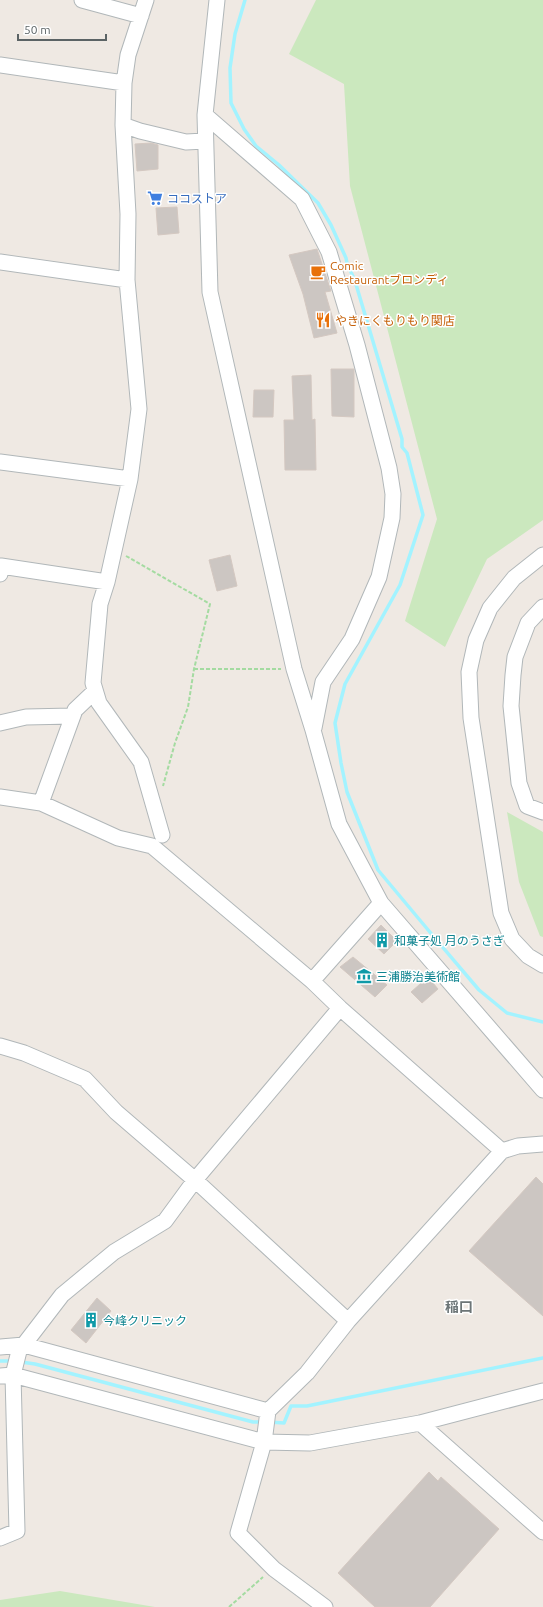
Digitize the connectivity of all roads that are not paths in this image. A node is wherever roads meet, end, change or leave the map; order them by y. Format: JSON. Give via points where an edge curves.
{"nodes":[{"id":1,"x":82,"y":0,"type":"edge"},
{"id":2,"x":146,"y":0,"type":"edge"},
{"id":3,"x":217,"y":0,"type":"edge"},
{"id":4,"x":141,"y":16,"type":"junction"},
{"id":5,"x":0,"y":65,"type":"edge"},
{"id":6,"x":124,"y":83,"type":"junction"},
{"id":7,"x":205,"y":115,"type":"junction"},
{"id":8,"x":123,"y":126,"type":"junction"},
{"id":9,"x":205,"y":141,"type":"junction"},
{"id":10,"x":0,"y":262,"type":"edge"},
{"id":11,"x":128,"y":280,"type":"junction"},
{"id":12,"x":0,"y":462,"type":"edge"},
{"id":13,"x":130,"y":479,"type":"junction"},
{"id":14,"x":543,"y":555,"type":"edge"},
{"id":15,"x":0,"y":574,"type":"edge"},
{"id":16,"x":107,"y":582,"type":"junction"},
{"id":17,"x":543,"y":606,"type":"edge"},
{"id":18,"x":95,"y":691,"type":"junction"},
{"id":19,"x":72,"y":716,"type":"junction"},
{"id":20,"x":0,"y":723,"type":"edge"},
{"id":21,"x":313,"y":730,"type":"junction"},
{"id":22,"x":0,"y":797,"type":"edge"},
{"id":23,"x":41,"y":803,"type":"junction"},
{"id":24,"x":543,"y":812,"type":"edge"},
{"id":25,"x":162,"y":835,"type":"dead end"},
{"id":26,"x":381,"y":903,"type":"junction"},
{"id":27,"x":543,"y":965,"type":"edge"},
{"id":28,"x":312,"y":981,"type":"junction"},
{"id":29,"x":340,"y":1008,"type":"junction"},
{"id":30,"x":0,"y":1046,"type":"edge"},
{"id":31,"x":543,"y":1090,"type":"edge"},
{"id":32,"x":543,"y":1144,"type":"edge"},
{"id":33,"x":502,"y":1151,"type":"junction"},
{"id":34,"x":196,"y":1180,"type":"junction"},
{"id":35,"x":348,"y":1321,"type":"junction"},
{"id":36,"x":0,"y":1347,"type":"edge"},
{"id":37,"x":22,"y":1348,"type":"junction"},
{"id":38,"x":7,"y":1375,"type":"edge"},
{"id":39,"x":543,"y":1391,"type":"edge"},
{"id":40,"x":268,"y":1411,"type":"junction"},
{"id":41,"x":420,"y":1423,"type":"junction"},
{"id":42,"x":264,"y":1442,"type":"junction"},
{"id":43,"x":543,"y":1532,"type":"edge"},
{"id":44,"x":0,"y":1538,"type":"edge"},
{"id":45,"x":326,"y":1607,"type":"edge"}],
"edges":[{"from":1,"to":4,"type":"street"},
{"from":2,"to":4,"type":"street"},
{"from":3,"to":7,"type":"street"},
{"from":4,"to":6,"type":"street","via":[[128,55]]},
{"from":5,"to":6,"type":"street"},
{"from":6,"to":8,"type":"street"},
{"from":7,"to":9,"type":"street"},
{"from":7,"to":21,"type":"street","via":[[302,199],[329,252],[357,345],[389,468],[393,494],[392,518],[379,577],[352,639],[323,682]]},
{"from":8,"to":9,"type":"street","via":[[186,142]]},
{"from":8,"to":11,"type":"street","via":[[128,214]]},
{"from":9,"to":21,"type":"street","via":[[210,292],[294,669]]},
{"from":10,"to":11,"type":"street"},
{"from":11,"to":13,"type":"street","via":[[139,408]]},
{"from":12,"to":13,"type":"street"},
{"from":13,"to":16,"type":"street"},
{"from":14,"to":27,"type":"street","via":[[514,578],[490,608],[476,640],[469,672],[471,718],[501,913],[512,939],[528,956]]},
{"from":15,"to":16,"type":"street","via":[[1,566]]},
{"from":16,"to":18,"type":"street","via":[[100,604],[93,683]]},
{"from":17,"to":24,"type":"street","via":[[528,623],[515,656],[511,706],[519,783],[527,806]]},
{"from":18,"to":19,"type":"street"},
{"from":18,"to":25,"type":"street","via":[[99,703],[141,762]]},
{"from":19,"to":20,"type":"street","via":[[26,717]]},
{"from":19,"to":23,"type":"street"},
{"from":21,"to":26,"type":"street","via":[[339,824]]},
{"from":22,"to":23,"type":"street"},
{"from":23,"to":28,"type":"street","via":[[118,838],[152,846]]},
{"from":26,"to":28,"type":"street"},
{"from":26,"to":31,"type":"street"},
{"from":28,"to":29,"type":"street"},
{"from":29,"to":33,"type":"street"},
{"from":29,"to":34,"type":"street"},
{"from":30,"to":34,"type":"street","via":[[24,1052],[85,1079],[116,1112]]},
{"from":32,"to":33,"type":"street","via":[[518,1146]]},
{"from":33,"to":35,"type":"street"},
{"from":34,"to":35,"type":"street"},
{"from":34,"to":37,"type":"street","via":[[165,1221],[114,1252],[62,1295]]},
{"from":35,"to":40,"type":"street","via":[[307,1373]]},
{"from":36,"to":37,"type":"street"},
{"from":37,"to":38,"type":"street"},
{"from":37,"to":40,"type":"street"},
{"from":38,"to":42,"type":"street"},
{"from":38,"to":44,"type":"street","via":[[17,1531]]},
{"from":39,"to":41,"type":"street"},
{"from":40,"to":42,"type":"street"},
{"from":41,"to":42,"type":"street","via":[[310,1443]]},
{"from":41,"to":43,"type":"street"},
{"from":42,"to":45,"type":"street","via":[[238,1533],[274,1569]]}]}
